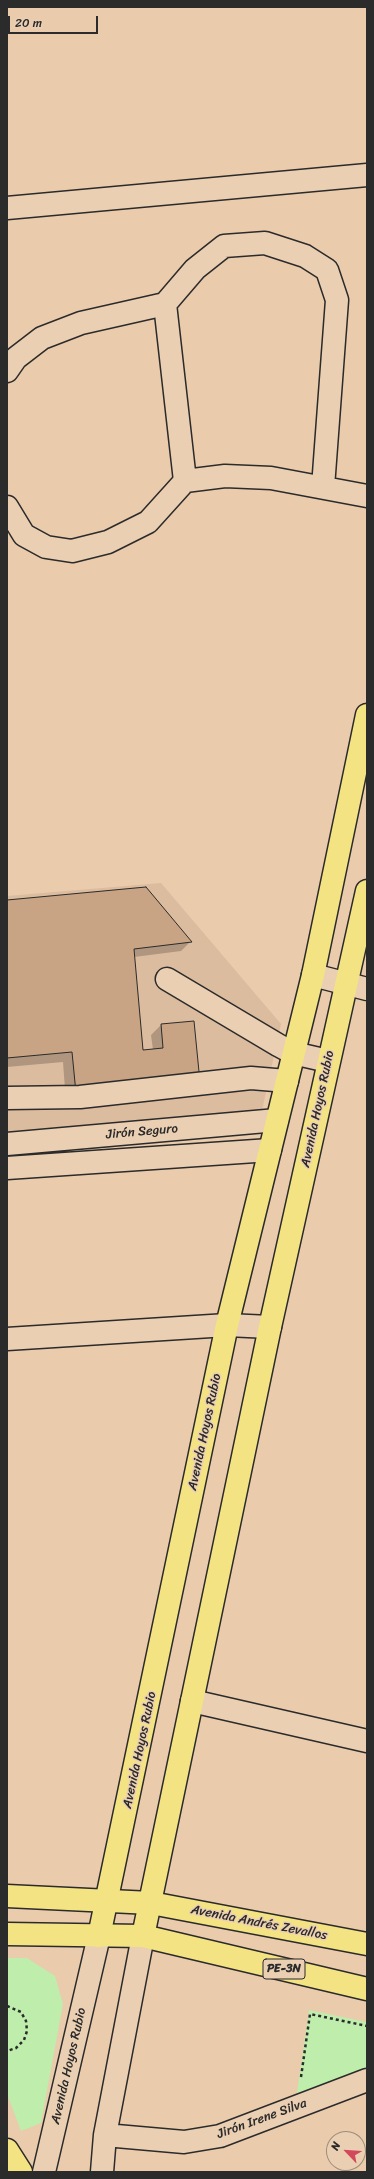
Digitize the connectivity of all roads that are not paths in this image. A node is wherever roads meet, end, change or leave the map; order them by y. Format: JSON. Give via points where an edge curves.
{"nodes":[{"id":1,"x":367,"y":175,"type":"edge"},
{"id":2,"x":7,"y":208,"type":"edge"},
{"id":3,"x":165,"y":304,"type":"junction"},
{"id":4,"x":7,"y":371,"type":"edge"},
{"id":5,"x":185,"y":481,"type":"junction"},
{"id":6,"x":323,"y":487,"type":"junction"},
{"id":7,"x":367,"y":496,"type":"edge"},
{"id":8,"x":7,"y":507,"type":"edge"},
{"id":9,"x":365,"y":729,"type":"edge"},
{"id":10,"x":367,"y":891,"type":"edge"},
{"id":11,"x":313,"y":975,"type":"junction"},
{"id":12,"x":167,"y":979,"type":"dead end"},
{"id":13,"x":346,"y":983,"type":"junction"},
{"id":14,"x":367,"y":988,"type":"edge"},
{"id":15,"x":293,"y":1052,"type":"junction"},
{"id":16,"x":328,"y":1061,"type":"junction"},
{"id":17,"x":286,"y":1081,"type":"junction"},
{"id":18,"x":7,"y":1098,"type":"edge"},
{"id":19,"x":277,"y":1120,"type":"junction"},
{"id":20,"x":7,"y":1144,"type":"edge"},
{"id":21,"x":270,"y":1150,"type":"junction"},
{"id":22,"x":7,"y":1168,"type":"edge"},
{"id":23,"x":227,"y":1325,"type":"junction"},
{"id":24,"x":270,"y":1327,"type":"junction"},
{"id":25,"x":7,"y":1339,"type":"edge"},
{"id":26,"x":192,"y":1701,"type":"junction"},
{"id":27,"x":367,"y":1740,"type":"edge"},
{"id":28,"x":7,"y":1896,"type":"edge"},
{"id":29,"x":108,"y":1901,"type":"junction"},
{"id":30,"x":151,"y":1903,"type":"junction"},
{"id":31,"x":7,"y":1934,"type":"edge"},
{"id":32,"x":99,"y":1936,"type":"junction"},
{"id":33,"x":143,"y":1936,"type":"junction"},
{"id":34,"x":367,"y":1944,"type":"edge"},
{"id":35,"x":367,"y":1989,"type":"edge"},
{"id":36,"x":367,"y":2080,"type":"edge"},
{"id":37,"x":105,"y":2135,"type":"junction"},
{"id":38,"x":7,"y":2150,"type":"edge"},
{"id":39,"x":21,"y":2172,"type":"edge"},
{"id":40,"x":44,"y":2172,"type":"edge"},
{"id":41,"x":102,"y":2172,"type":"edge"}],
"edges":[{"from":1,"to":2,"type":"street"},
{"from":3,"to":4,"type":"street","via":[[81,323],[42,338],[16,358]]},
{"from":3,"to":5,"type":"street"},
{"from":3,"to":6,"type":"street","via":[[195,269],[224,246],[265,243],[305,256],[327,270],[337,300]]},
{"from":5,"to":6,"type":"street","via":[[225,476],[271,478]]},
{"from":5,"to":8,"type":"street","via":[[148,522],[108,542],[72,551],[46,547],[24,535]]},
{"from":6,"to":7,"type":"street"},
{"from":9,"to":11,"type":"main road","name":"Avenida Hoyos Rubio"},
{"from":10,"to":13,"type":"main road","name":"Avenida Hoyos Rubio"},
{"from":11,"to":13,"type":"street"},
{"from":11,"to":15,"type":"main road","name":"Avenida Hoyos Rubio"},
{"from":12,"to":15,"type":"street","via":[[263,1037]]},
{"from":13,"to":14,"type":"street"},
{"from":13,"to":16,"type":"main road","name":"Avenida Hoyos Rubio"},
{"from":15,"to":16,"type":"street"},
{"from":15,"to":17,"type":"main road","name":"Avenida Hoyos Rubio"},
{"from":16,"to":24,"type":"main road","name":"Avenida Hoyos Rubio"},
{"from":17,"to":18,"type":"street","via":[[250,1078],[80,1097]]},
{"from":17,"to":19,"type":"main road","name":"Avenida Hoyos Rubio"},
{"from":19,"to":20,"type":"street","name":"Jirón Seguro"},
{"from":19,"to":21,"type":"main road","name":"Avenida Hoyos Rubio"},
{"from":21,"to":22,"type":"street"},
{"from":21,"to":23,"type":"main road","name":"Avenida Hoyos Rubio"},
{"from":23,"to":24,"type":"street"},
{"from":23,"to":25,"type":"street"},
{"from":23,"to":29,"type":"main road","name":"Avenida Hoyos Rubio"},
{"from":24,"to":26,"type":"main road","name":"Avenida Hoyos Rubio"},
{"from":26,"to":27,"type":"street"},
{"from":26,"to":30,"type":"main road","name":"Avenida Hoyos Rubio"},
{"from":28,"to":29,"type":"main road","name":"Avenida Andrés Zevallos"},
{"from":29,"to":30,"type":"main road","name":"Avenida Andrés Zevallos"},
{"from":29,"to":32,"type":"main road","name":"Avenida Hoyos Rubio"},
{"from":30,"to":33,"type":"main road","name":"Avenida Hoyos Rubio"},
{"from":30,"to":34,"type":"main road","name":"Avenida Andrés Zevallos"},
{"from":31,"to":32,"type":"main road","number":"PE-3N"},
{"from":32,"to":33,"type":"main road","number":"PE-3N"},
{"from":32,"to":40,"type":"street","name":"Avenida Hoyos Rubio"},
{"from":33,"to":35,"type":"main road","number":"PE-3N"},
{"from":33,"to":37,"type":"street","name":"Avenida Hoyos Rubio"},
{"from":36,"to":37,"type":"street","name":"Jirón Irene Silva","via":[[220,2136],[184,2142]]},
{"from":37,"to":41,"type":"street","name":"Avenida Hoyos Rubio"},
{"from":38,"to":39,"type":"main road"}]}
